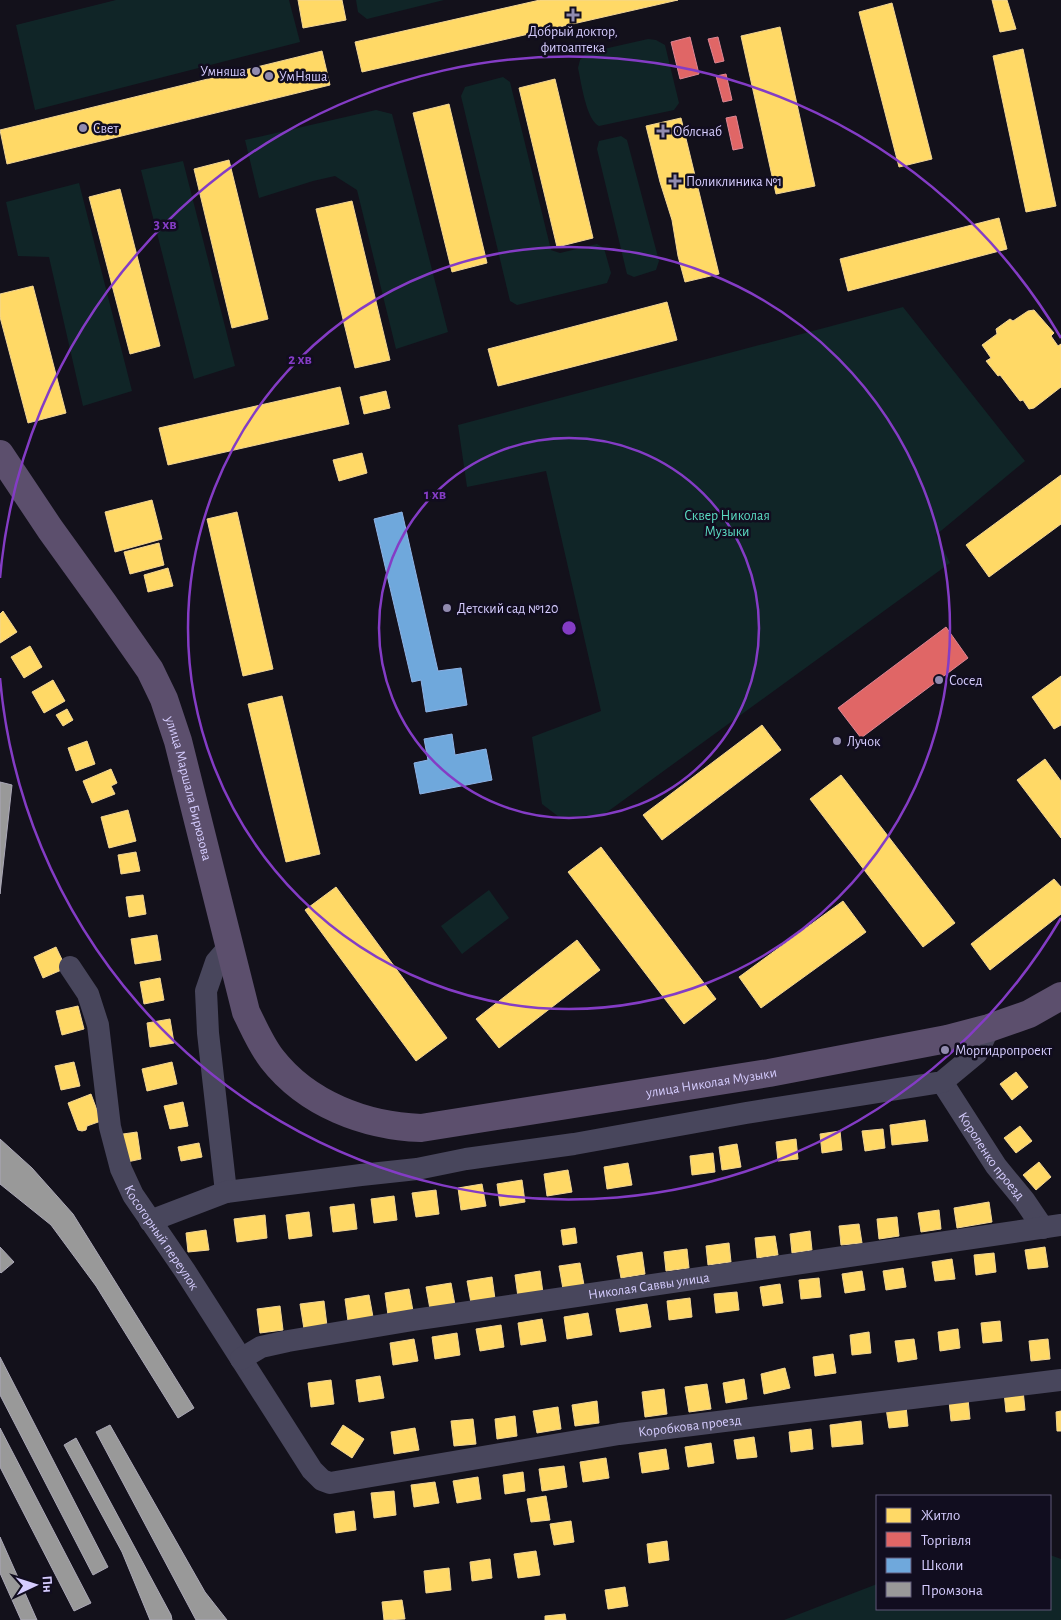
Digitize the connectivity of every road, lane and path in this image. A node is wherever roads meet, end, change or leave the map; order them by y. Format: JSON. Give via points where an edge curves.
{"nodes":[{"id":1,"x":0,"y":454,"type":"edge"},
{"id":2,"x":229,"y":946,"type":"junction"},
{"id":3,"x":70,"y":967,"type":"dead end"},
{"id":4,"x":1061,"y":996,"type":"edge"},
{"id":5,"x":989,"y":1028,"type":"junction"},
{"id":6,"x":942,"y":1082,"type":"junction"},
{"id":7,"x":355,"y":1116,"type":"joint"},
{"id":8,"x":226,"y":1192,"type":"junction"},
{"id":9,"x":150,"y":1221,"type":"junction"},
{"id":10,"x":1052,"y":1226,"type":"edge"},
{"id":11,"x":241,"y":1359,"type":"junction"},
{"id":12,"x":1061,"y":1380,"type":"edge"},
{"id":13,"x":322,"y":1480,"type":"joint"}],
"edges":[{"from":1,"to":2,"type":"main road","name":"улица Маршала Бирюзова","via":[[150,670],[164,699],[178,741]]},
{"from":2,"to":7,"type":"main road","name":"улица Маршала Бирюзова","via":[[246,1012],[272,1059],[310,1096]]},
{"from":2,"to":8,"type":"street","via":[[216,962],[206,991]]},
{"from":3,"to":9,"type":"street","name":"Косогорный переулок","via":[[88,994],[98,1025],[110,1127],[121,1170]]},
{"from":4,"to":5,"type":"main road","name":"улица Николая Музыки","via":[[1029,1014]]},
{"from":5,"to":6,"type":"street","via":[[977,1053]]},
{"from":5,"to":7,"type":"main road","name":"улица Николая Музыки","via":[[769,1073],[421,1128],[384,1125]]},
{"from":6,"to":8,"type":"street","via":[[417,1169]]},
{"from":6,"to":10,"type":"street","name":"Короленко проезд","via":[[996,1166],[1024,1200]]},
{"from":8,"to":9,"type":"street"},
{"from":9,"to":11,"type":"street","name":"Косогорный переулок"},
{"from":10,"to":11,"type":"street","name":"Николая Саввы улица","via":[[288,1340],[261,1348]]},
{"from":11,"to":13,"type":"street","name":"Косогорный переулок","via":[[312,1470]]},
{"from":12,"to":13,"type":"street","name":"Коробкова проезд","via":[[618,1434],[330,1483]]}]}
